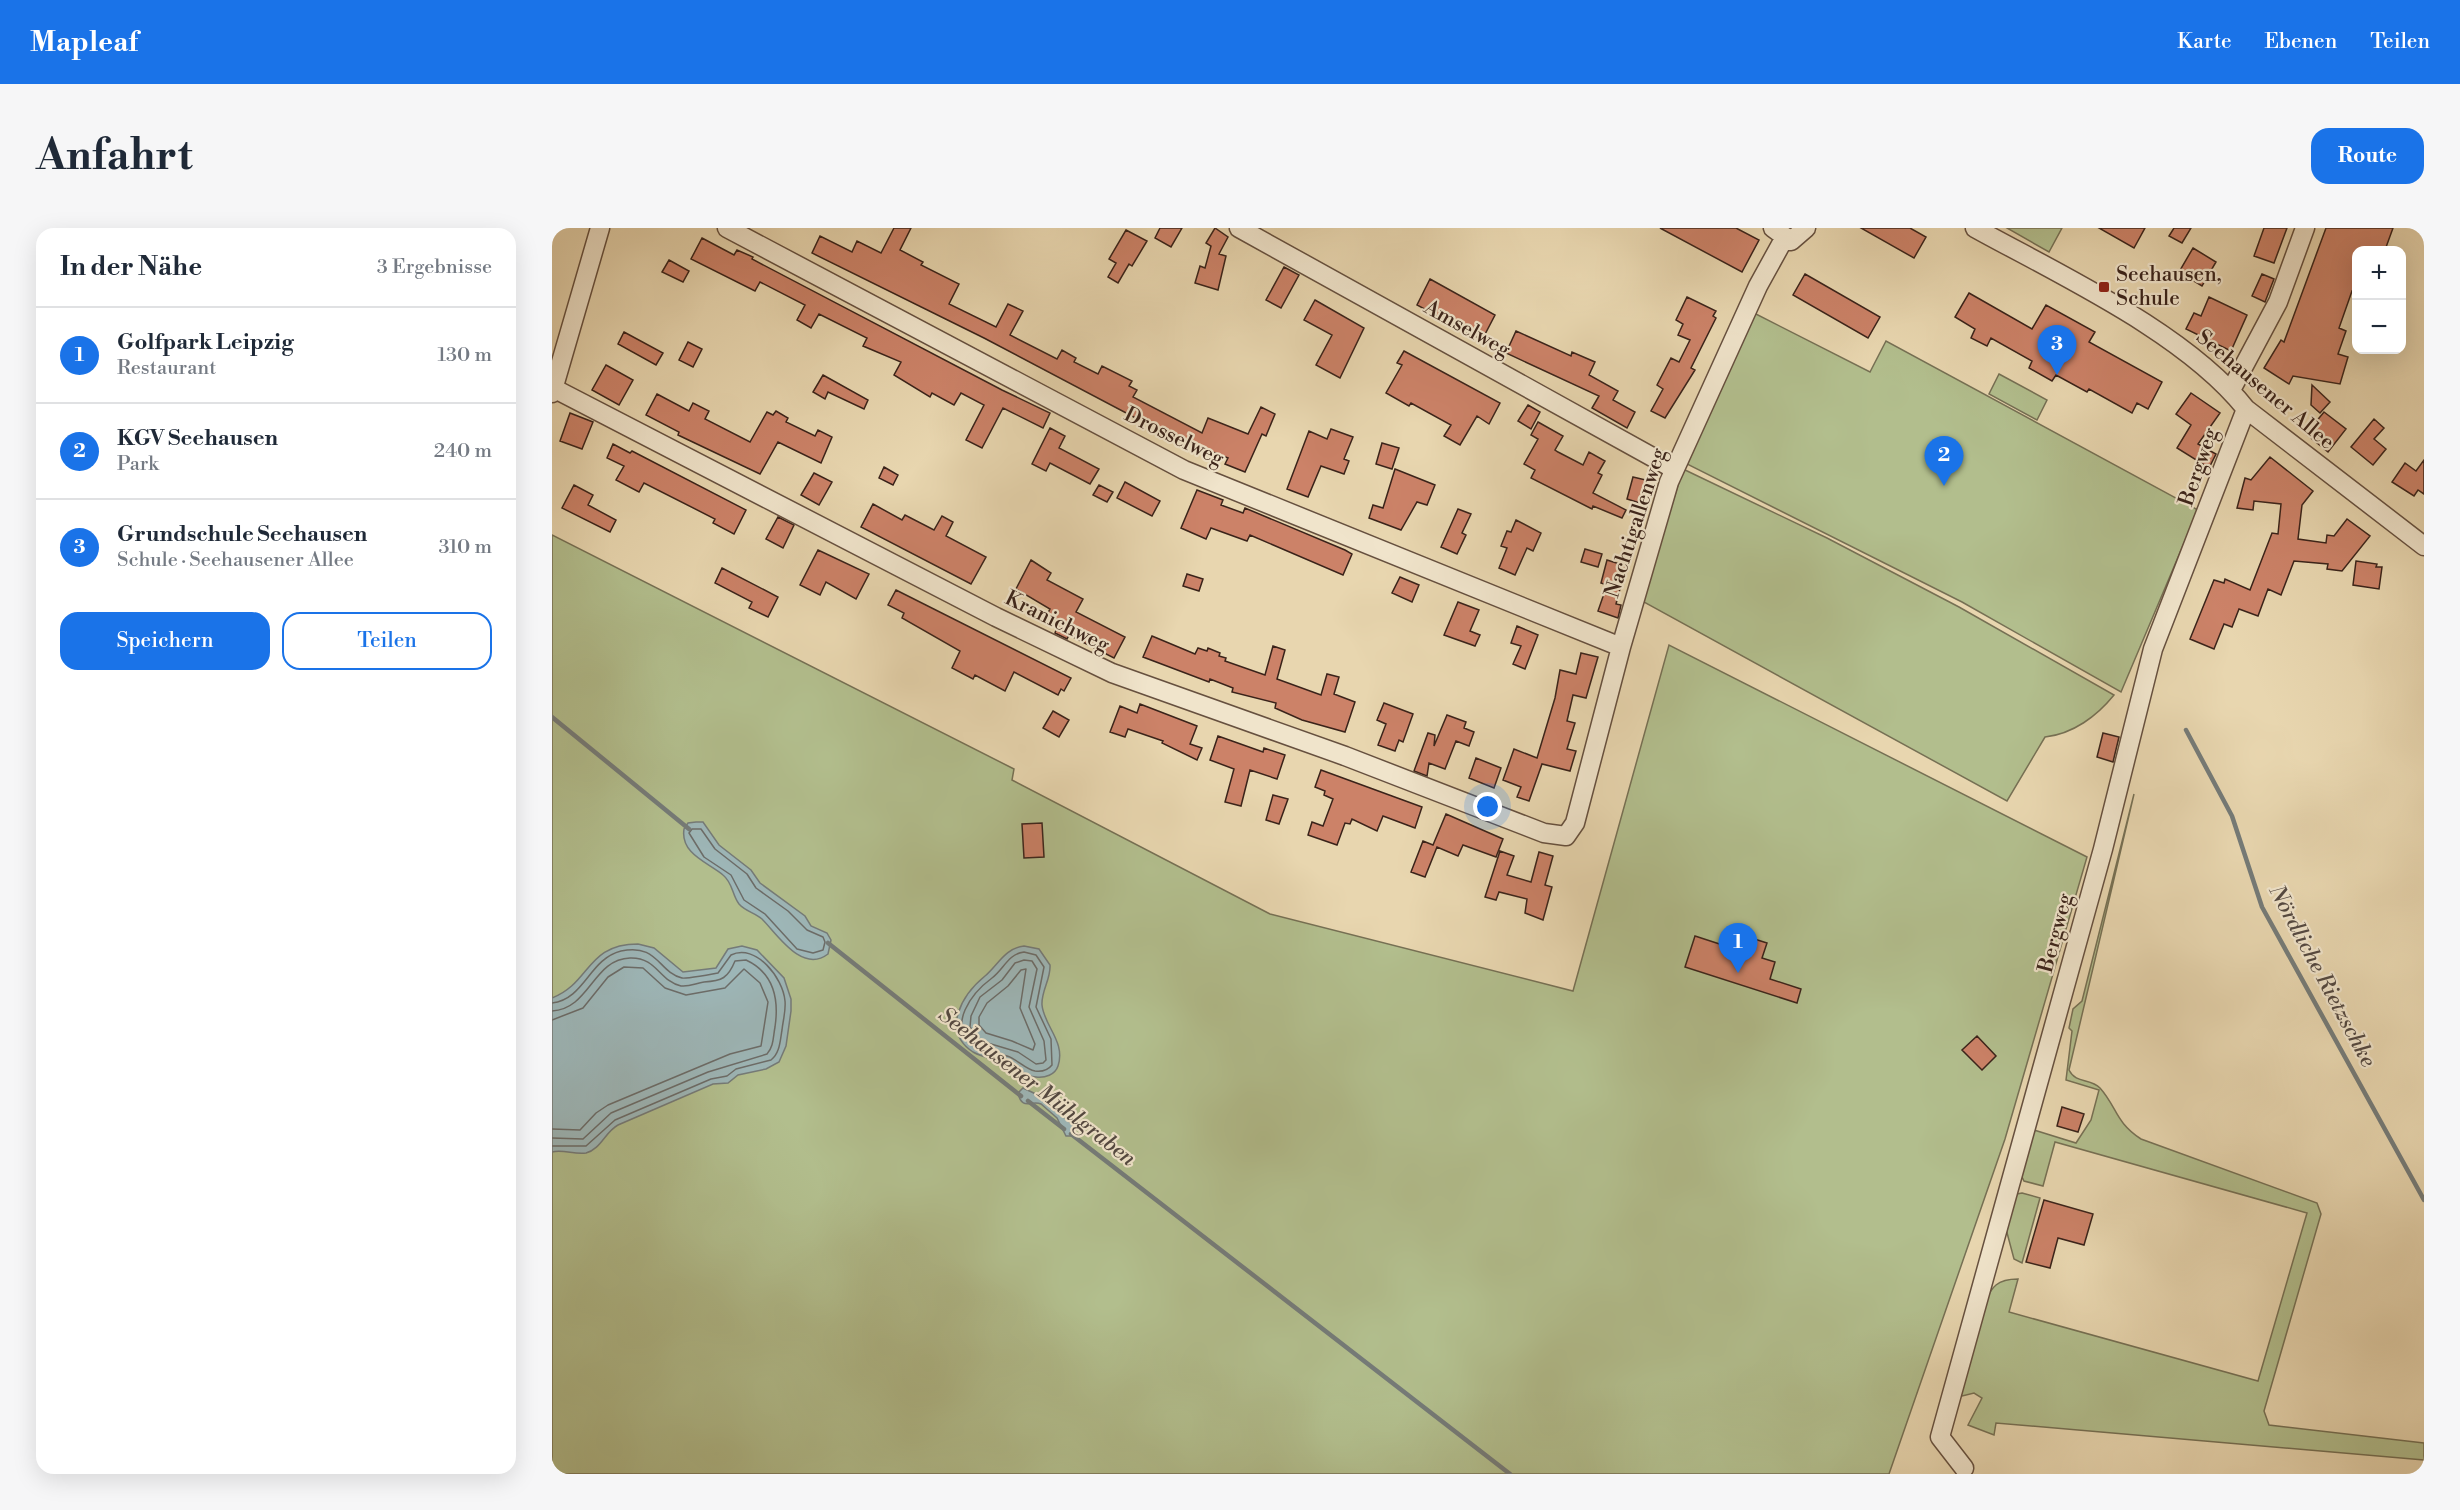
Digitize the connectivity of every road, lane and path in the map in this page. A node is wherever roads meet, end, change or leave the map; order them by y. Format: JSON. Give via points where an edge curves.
{"nodes":[{"id":1,"x":600,"y":228,"type":"edge"},
{"id":2,"x":727,"y":228,"type":"edge"},
{"id":3,"x":1239,"y":228,"type":"edge"},
{"id":4,"x":1806,"y":228,"type":"edge"},
{"id":5,"x":1975,"y":228,"type":"edge"},
{"id":6,"x":2305,"y":228,"type":"edge"},
{"id":7,"x":1779,"y":232,"type":"edge"},
{"id":8,"x":553,"y":390,"type":"edge"},
{"id":9,"x":2231,"y":390,"type":"junction"},
{"id":10,"x":2246,"y":409,"type":"junction"},
{"id":11,"x":1674,"y":469,"type":"junction"},
{"id":12,"x":2424,"y":546,"type":"edge"},
{"id":13,"x":1621,"y":647,"type":"junction"},
{"id":14,"x":1566,"y":836,"type":"joint"},
{"id":15,"x":1964,"y":1468,"type":"dead end"}],
"edges":[{"from":1,"to":8,"type":"street"},
{"from":2,"to":13,"type":"street","name":"Drosselweg","via":[[1184,470]]},
{"from":3,"to":11,"type":"street","name":"Amselweg"},
{"from":4,"to":7,"type":"street","name":"Nachtigallenweg","via":[[1791,241]]},
{"from":5,"to":9,"type":"street","name":"Seehausener Allee","via":[[2172,341]]},
{"from":6,"to":9,"type":"street","via":[[2278,302]]},
{"from":7,"to":11,"type":"street","name":"Nachtigallenweg"},
{"from":8,"to":14,"type":"street","name":"Kranichweg","via":[[1117,676],[1345,756],[1544,833]]},
{"from":9,"to":10,"type":"street","name":"Seehausener Allee"},
{"from":10,"to":12,"type":"street","name":"Seehausener Allee"},
{"from":10,"to":15,"type":"street","name":"Bergweg","via":[[2153,649],[2103,849],[1943,1425],[1940,1437]]},
{"from":11,"to":13,"type":"street","name":"Nachtigallenweg"},
{"from":13,"to":14,"type":"street","name":"Nachtigallenweg","via":[[1577,816]]}]}
